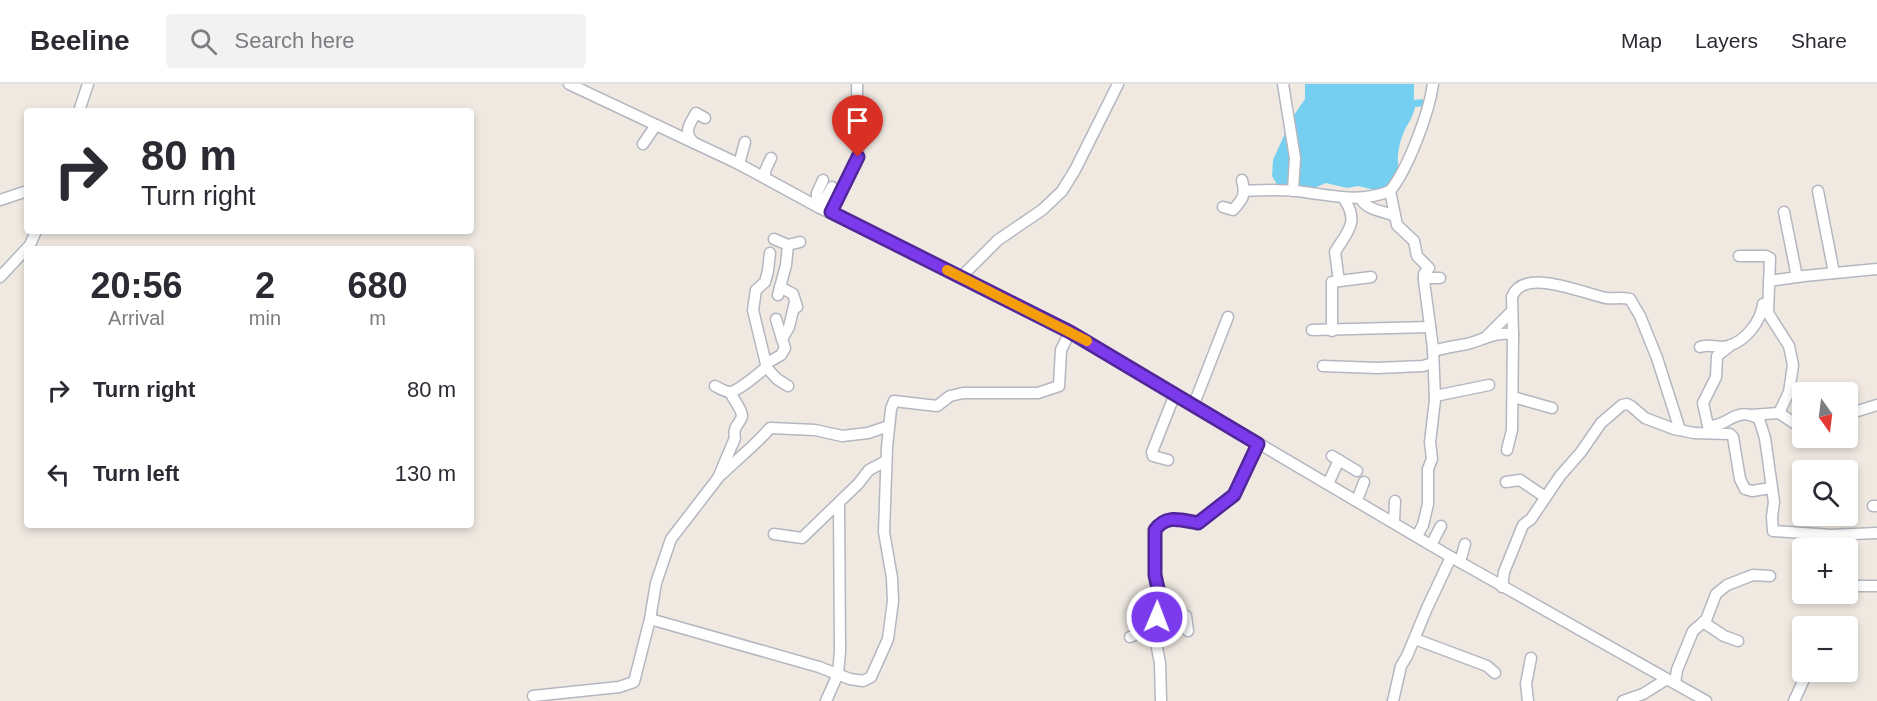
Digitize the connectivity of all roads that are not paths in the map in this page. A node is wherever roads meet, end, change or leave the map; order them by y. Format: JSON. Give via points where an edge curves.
{"nodes":[{"id":1,"x":88,"y":84,"type":"edge"},
{"id":2,"x":569,"y":84,"type":"edge"},
{"id":3,"x":857,"y":84,"type":"edge"},
{"id":4,"x":1283,"y":84,"type":"edge"},
{"id":5,"x":1433,"y":84,"type":"edge"},
{"id":6,"x":1112,"y":87,"type":"edge"},
{"id":7,"x":80,"y":108,"type":"edge"},
{"id":8,"x":705,"y":118,"type":"dead end"},
{"id":9,"x":656,"y":124,"type":"junction"},
{"id":10,"x":745,"y":142,"type":"dead end"},
{"id":11,"x":643,"y":144,"type":"dead end"},
{"id":12,"x":696,"y":145,"type":"junction"},
{"id":13,"x":771,"y":158,"type":"dead end"},
{"id":14,"x":739,"y":164,"type":"junction"},
{"id":15,"x":765,"y":178,"type":"junction"},
{"id":16,"x":827,"y":184,"type":"dead end"},
{"id":17,"x":1293,"y":191,"type":"junction"},
{"id":18,"x":1390,"y":191,"type":"junction"},
{"id":19,"x":1818,"y":191,"type":"dead end"},
{"id":20,"x":24,"y":192,"type":"edge"},
{"id":21,"x":1,"y":199,"type":"edge"},
{"id":22,"x":1344,"y":199,"type":"junction"},
{"id":23,"x":1360,"y":199,"type":"junction"},
{"id":24,"x":1223,"y":207,"type":"dead end"},
{"id":25,"x":824,"y":208,"type":"junction"},
{"id":26,"x":1784,"y":212,"type":"dead end"},
{"id":27,"x":1393,"y":214,"type":"junction"},
{"id":28,"x":774,"y":239,"type":"dead end"},
{"id":29,"x":800,"y":242,"type":"dead end"},
{"id":30,"x":788,"y":245,"type":"junction"},
{"id":31,"x":24,"y":250,"type":"edge"},
{"id":32,"x":770,"y":252,"type":"dead end"},
{"id":33,"x":1739,"y":256,"type":"dead end"},
{"id":34,"x":4,"y":265,"type":"edge"},
{"id":35,"x":1877,"y":269,"type":"edge"},
{"id":36,"x":1834,"y":273,"type":"junction"},
{"id":37,"x":0,"y":277,"type":"edge"},
{"id":38,"x":961,"y":277,"type":"junction"},
{"id":39,"x":1371,"y":277,"type":"dead end"},
{"id":40,"x":1797,"y":277,"type":"junction"},
{"id":41,"x":1424,"y":278,"type":"junction"},
{"id":42,"x":1440,"y":278,"type":"dead end"},
{"id":43,"x":1339,"y":281,"type":"junction"},
{"id":44,"x":1769,"y":281,"type":"junction"},
{"id":45,"x":1769,"y":293,"type":"junction"},
{"id":46,"x":1512,"y":311,"type":"junction"},
{"id":47,"x":1228,"y":317,"type":"dead end"},
{"id":48,"x":776,"y":319,"type":"dead end"},
{"id":49,"x":1430,"y":327,"type":"junction"},
{"id":50,"x":1312,"y":330,"type":"dead end"},
{"id":51,"x":1332,"y":331,"type":"junction"},
{"id":52,"x":1070,"y":332,"type":"junction"},
{"id":53,"x":1513,"y":335,"type":"junction"},
{"id":54,"x":782,"y":339,"type":"junction"},
{"id":55,"x":1484,"y":339,"type":"junction"},
{"id":56,"x":1731,"y":345,"type":"junction"},
{"id":57,"x":1700,"y":348,"type":"dead end"},
{"id":58,"x":1433,"y":351,"type":"junction"},
{"id":59,"x":1433,"y":363,"type":"junction"},
{"id":60,"x":767,"y":365,"type":"junction"},
{"id":61,"x":1323,"y":366,"type":"dead end"},
{"id":62,"x":1490,"y":385,"type":"dead end"},
{"id":63,"x":788,"y":386,"type":"dead end"},
{"id":64,"x":715,"y":387,"type":"dead end"},
{"id":65,"x":730,"y":392,"type":"junction"},
{"id":66,"x":1175,"y":394,"type":"junction"},
{"id":67,"x":1435,"y":396,"type":"junction"},
{"id":68,"x":1513,"y":397,"type":"junction"},
{"id":69,"x":1194,"y":404,"type":"junction"},
{"id":70,"x":1877,"y":405,"type":"edge"},
{"id":71,"x":1552,"y":408,"type":"dead end"},
{"id":72,"x":1858,"y":411,"type":"edge"},
{"id":73,"x":1779,"y":414,"type":"junction"},
{"id":74,"x":1751,"y":415,"type":"junction"},
{"id":75,"x":1792,"y":422,"type":"edge"},
{"id":76,"x":889,"y":426,"type":"junction"},
{"id":77,"x":1680,"y":430,"type":"junction"},
{"id":78,"x":1258,"y":444,"type":"junction"},
{"id":79,"x":1507,"y":450,"type":"dead end"},
{"id":80,"x":1168,"y":460,"type":"dead end"},
{"id":81,"x":886,"y":461,"type":"junction"},
{"id":82,"x":1357,"y":471,"type":"dead end"},
{"id":83,"x":718,"y":478,"type":"junction"},
{"id":84,"x":1364,"y":482,"type":"dead end"},
{"id":85,"x":1506,"y":482,"type":"dead end"},
{"id":86,"x":1328,"y":484,"type":"junction"},
{"id":87,"x":1771,"y":488,"type":"junction"},
{"id":88,"x":1545,"y":497,"type":"junction"},
{"id":89,"x":1357,"y":500,"type":"junction"},
{"id":90,"x":1395,"y":501,"type":"dead end"},
{"id":91,"x":839,"y":503,"type":"junction"},
{"id":92,"x":1394,"y":522,"type":"junction"},
{"id":93,"x":1441,"y":526,"type":"dead end"},
{"id":94,"x":1877,"y":533,"type":"edge"},
{"id":95,"x":774,"y":534,"type":"dead end"},
{"id":96,"x":1417,"y":536,"type":"junction"},
{"id":97,"x":1465,"y":544,"type":"dead end"},
{"id":98,"x":1431,"y":545,"type":"junction"},
{"id":99,"x":1456,"y":560,"type":"junction"},
{"id":100,"x":1770,"y":576,"type":"dead end"},
{"id":101,"x":1858,"y":586,"type":"edge"},
{"id":102,"x":1877,"y":586,"type":"edge"},
{"id":103,"x":1502,"y":587,"type":"junction"},
{"id":104,"x":1157,"y":617,"type":"junction"},
{"id":105,"x":650,"y":619,"type":"junction"},
{"id":106,"x":1703,"y":622,"type":"junction"},
{"id":107,"x":1188,"y":631,"type":"dead end"},
{"id":108,"x":1157,"y":634,"type":"junction"},
{"id":109,"x":1130,"y":638,"type":"dead end"},
{"id":110,"x":1415,"y":639,"type":"junction"},
{"id":111,"x":1738,"y":641,"type":"dead end"},
{"id":112,"x":1531,"y":658,"type":"dead end"},
{"id":113,"x":1495,"y":673,"type":"dead end"},
{"id":114,"x":838,"y":674,"type":"junction"},
{"id":115,"x":1671,"y":681,"type":"junction"},
{"id":116,"x":1803,"y":682,"type":"edge"},
{"id":117,"x":533,"y":696,"type":"dead end"},
{"id":118,"x":825,"y":701,"type":"edge"},
{"id":119,"x":1161,"y":701,"type":"edge"},
{"id":120,"x":1393,"y":701,"type":"edge"},
{"id":121,"x":1528,"y":701,"type":"edge"},
{"id":122,"x":1623,"y":701,"type":"edge"},
{"id":123,"x":1706,"y":701,"type":"edge"},
{"id":124,"x":1794,"y":701,"type":"edge"}],
"edges":[{"from":1,"to":7,"type":"street"},
{"from":2,"to":9,"type":"street"},
{"from":3,"to":25,"type":"street","via":[[858,157]]},
{"from":4,"to":17,"type":"street","via":[[1295,158]]},
{"from":5,"to":18,"type":"street","via":[[1416,143]]},
{"from":6,"to":38,"type":"street","via":[[1062,190],[1042,210],[998,240]]},
{"from":8,"to":12,"type":"street","via":[[696,113],[688,126],[689,138]]},
{"from":9,"to":11,"type":"street"},
{"from":9,"to":12,"type":"street"},
{"from":10,"to":14,"type":"street"},
{"from":12,"to":14,"type":"street"},
{"from":13,"to":15,"type":"street"},
{"from":14,"to":15,"type":"street"},
{"from":15,"to":25,"type":"street"},
{"from":16,"to":25,"type":"street"},
{"from":17,"to":22,"type":"street"},
{"from":17,"to":24,"type":"street","via":[[1243,186],[1244,198],[1233,210]]},
{"from":18,"to":23,"type":"street"},
{"from":18,"to":27,"type":"street"},
{"from":19,"to":36,"type":"street"},
{"from":20,"to":21,"type":"street"},
{"from":22,"to":23,"type":"street"},
{"from":22,"to":43,"type":"street","via":[[1352,216],[1347,235],[1335,252]]},
{"from":23,"to":27,"type":"street","via":[[1374,209]]},
{"from":25,"to":38,"type":"street"},
{"from":26,"to":40,"type":"street"},
{"from":27,"to":41,"type":"street","via":[[1399,229],[1414,241],[1417,256],[1429,268]]},
{"from":28,"to":30,"type":"street"},
{"from":29,"to":30,"type":"street"},
{"from":30,"to":54,"type":"street","via":[[779,291],[794,294],[796,304]]},
{"from":31,"to":34,"type":"street"},
{"from":32,"to":60,"type":"street","via":[[765,282],[756,290],[753,310]]},
{"from":33,"to":44,"type":"street","via":[[1769,256]]},
{"from":34,"to":37,"type":"street"},
{"from":35,"to":36,"type":"street"},
{"from":36,"to":40,"type":"street"},
{"from":38,"to":52,"type":"street"},
{"from":39,"to":43,"type":"street"},
{"from":40,"to":44,"type":"street"},
{"from":41,"to":42,"type":"street"},
{"from":41,"to":49,"type":"street"},
{"from":43,"to":51,"type":"street","via":[[1330,286]]},
{"from":44,"to":45,"type":"street"},
{"from":45,"to":56,"type":"street","via":[[1756,324]]},
{"from":45,"to":73,"type":"street","via":[[1768,313],[1789,346],[1793,365],[1789,392]]},
{"from":46,"to":53,"type":"street"},
{"from":46,"to":55,"type":"street"},
{"from":46,"to":77,"type":"street","via":[[1514,291],[1528,284],[1547,283],[1606,298],[1630,299],[1660,367]]},
{"from":47,"to":69,"type":"street"},
{"from":48,"to":54,"type":"street"},
{"from":49,"to":51,"type":"street"},
{"from":49,"to":58,"type":"street"},
{"from":50,"to":51,"type":"street"},
{"from":52,"to":66,"type":"street"},
{"from":52,"to":76,"type":"street","via":[[1061,350],[1059,386],[1038,393],[963,393],[950,396],[937,406],[894,401]]},
{"from":53,"to":55,"type":"street"},
{"from":53,"to":68,"type":"street"},
{"from":54,"to":60,"type":"street","via":[[785,348]]},
{"from":55,"to":58,"type":"street"},
{"from":56,"to":57,"type":"street"},
{"from":56,"to":74,"type":"street","via":[[1717,356],[1716,377],[1703,403],[1706,420],[1708,426],[1713,426],[1731,417]]},
{"from":58,"to":59,"type":"street"},
{"from":59,"to":61,"type":"street","via":[[1377,368]]},
{"from":59,"to":67,"type":"street"},
{"from":60,"to":63,"type":"street"},
{"from":60,"to":65,"type":"street","via":[[751,381]]},
{"from":62,"to":67,"type":"street"},
{"from":64,"to":65,"type":"street"},
{"from":65,"to":83,"type":"street","via":[[742,414]]},
{"from":66,"to":69,"type":"street"},
{"from":66,"to":80,"type":"street","via":[[1152,452]]},
{"from":67,"to":96,"type":"street","via":[[1428,504]]},
{"from":68,"to":71,"type":"street"},
{"from":68,"to":79,"type":"street"},
{"from":69,"to":78,"type":"street"},
{"from":70,"to":72,"type":"street"},
{"from":73,"to":74,"type":"street"},
{"from":73,"to":75,"type":"street"},
{"from":74,"to":87,"type":"street","via":[[1759,419],[1763,428]]},
{"from":76,"to":81,"type":"street"},
{"from":76,"to":83,"type":"street","via":[[842,436],[770,428]]},
{"from":77,"to":87,"type":"street","via":[[1730,434],[1745,489]]},
{"from":77,"to":88,"type":"street","via":[[1622,405],[1601,423]]},
{"from":78,"to":86,"type":"street"},
{"from":78,"to":104,"type":"street","via":[[1230,500],[1198,523],[1171,519],[1155,530]]},
{"from":81,"to":91,"type":"street","via":[[869,470]]},
{"from":81,"to":114,"type":"street","via":[[884,532],[893,601],[888,639],[871,677],[863,681]]},
{"from":82,"to":86,"type":"street","via":[[1336,458]]},
{"from":83,"to":105,"type":"street","via":[[670,539]]},
{"from":84,"to":89,"type":"street"},
{"from":85,"to":88,"type":"street","via":[[1520,480]]},
{"from":86,"to":89,"type":"street"},
{"from":87,"to":94,"type":"street","via":[[1773,531]]},
{"from":88,"to":103,"type":"street","via":[[1523,525]]},
{"from":89,"to":92,"type":"street"},
{"from":90,"to":92,"type":"street"},
{"from":91,"to":95,"type":"street","via":[[802,538]]},
{"from":91,"to":114,"type":"street"},
{"from":92,"to":96,"type":"street"},
{"from":93,"to":98,"type":"street"},
{"from":96,"to":98,"type":"street"},
{"from":97,"to":99,"type":"street"},
{"from":98,"to":99,"type":"street"},
{"from":99,"to":103,"type":"street"},
{"from":99,"to":110,"type":"street","via":[[1427,608]]},
{"from":100,"to":106,"type":"street","via":[[1752,576],[1727,585],[1712,599]]},
{"from":101,"to":102,"type":"street"},
{"from":103,"to":115,"type":"street"},
{"from":104,"to":107,"type":"street","via":[[1186,616]]},
{"from":104,"to":108,"type":"street"},
{"from":105,"to":114,"type":"street"},
{"from":105,"to":117,"type":"street","via":[[634,682]]},
{"from":106,"to":111,"type":"street"},
{"from":106,"to":115,"type":"street","via":[[1693,631]]},
{"from":108,"to":109,"type":"street","via":[[1139,633]]},
{"from":108,"to":119,"type":"street"},
{"from":110,"to":113,"type":"street","via":[[1487,666]]},
{"from":110,"to":120,"type":"street","via":[[1401,666]]},
{"from":112,"to":121,"type":"street","via":[[1526,684]]},
{"from":114,"to":118,"type":"street"},
{"from":115,"to":122,"type":"street"},
{"from":115,"to":123,"type":"street"},
{"from":116,"to":124,"type":"street"}]}
